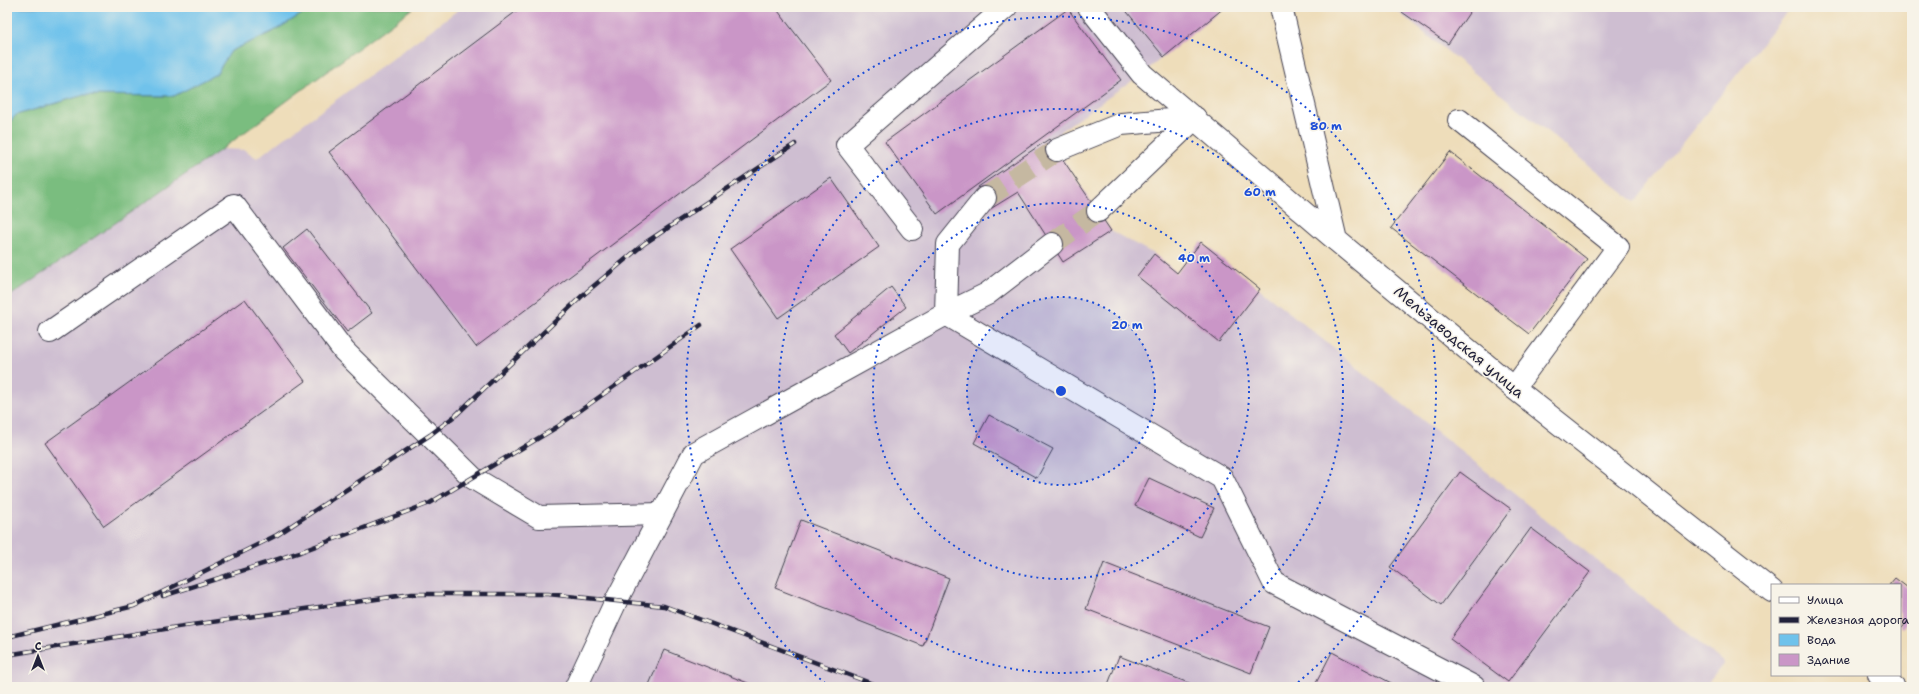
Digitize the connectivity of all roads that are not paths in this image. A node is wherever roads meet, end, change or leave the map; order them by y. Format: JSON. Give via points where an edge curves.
{"nodes":[{"id":1,"x":1006,"y":7,"type":"edge"},
{"id":2,"x":1089,"y":7,"type":"edge"},
{"id":3,"x":1281,"y":7,"type":"edge"},
{"id":4,"x":1195,"y":118,"type":"junction"},
{"id":5,"x":1459,"y":120,"type":"dead end"},
{"id":6,"x":1057,"y":150,"type":"tunnel mouth"},
{"id":7,"x":985,"y":198,"type":"tunnel mouth"},
{"id":8,"x":1098,"y":211,"type":"tunnel mouth"},
{"id":9,"x":912,"y":229,"type":"dead end"},
{"id":10,"x":1336,"y":240,"type":"junction"},
{"id":11,"x":1052,"y":244,"type":"tunnel mouth"},
{"id":12,"x":946,"y":314,"type":"junction"},
{"id":13,"x":50,"y":332,"type":"dead end"},
{"id":14,"x":1514,"y":388,"type":"junction"},
{"id":15,"x":662,"y":514,"type":"junction"},
{"id":16,"x":1771,"y":590,"type":"edge"},
{"id":17,"x":1880,"y":676,"type":"edge"},
{"id":18,"x":576,"y":687,"type":"edge"},
{"id":19,"x":1474,"y":687,"type":"edge"},
{"id":20,"x":1894,"y":687,"type":"edge"}],
"edges":[{"from":1,"to":9,"type":"street","via":[[847,145]]},
{"from":2,"to":4,"type":"street","name":"Мельзаводская улица","via":[[1142,74]]},
{"from":3,"to":10,"type":"street"},
{"from":4,"to":6,"type":"street","via":[[1121,124]]},
{"from":4,"to":8,"type":"street"},
{"from":4,"to":10,"type":"street","name":"Мельзаводская улица"},
{"from":5,"to":14,"type":"street","via":[[1618,247]]},
{"from":7,"to":12,"type":"street","via":[[948,244]]},
{"from":10,"to":14,"type":"street","name":"Мельзаводская улица"},
{"from":11,"to":12,"type":"street","via":[[987,294]]},
{"from":12,"to":15,"type":"street","via":[[694,453]]},
{"from":12,"to":19,"type":"street","via":[[1222,478],[1274,583]]},
{"from":13,"to":15,"type":"street","via":[[234,205],[344,351],[473,478],[539,517]]},
{"from":14,"to":16,"type":"street","name":"Мельзаводская улица"},
{"from":15,"to":18,"type":"street","via":[[616,601]]},
{"from":17,"to":20,"type":"street"}]}
